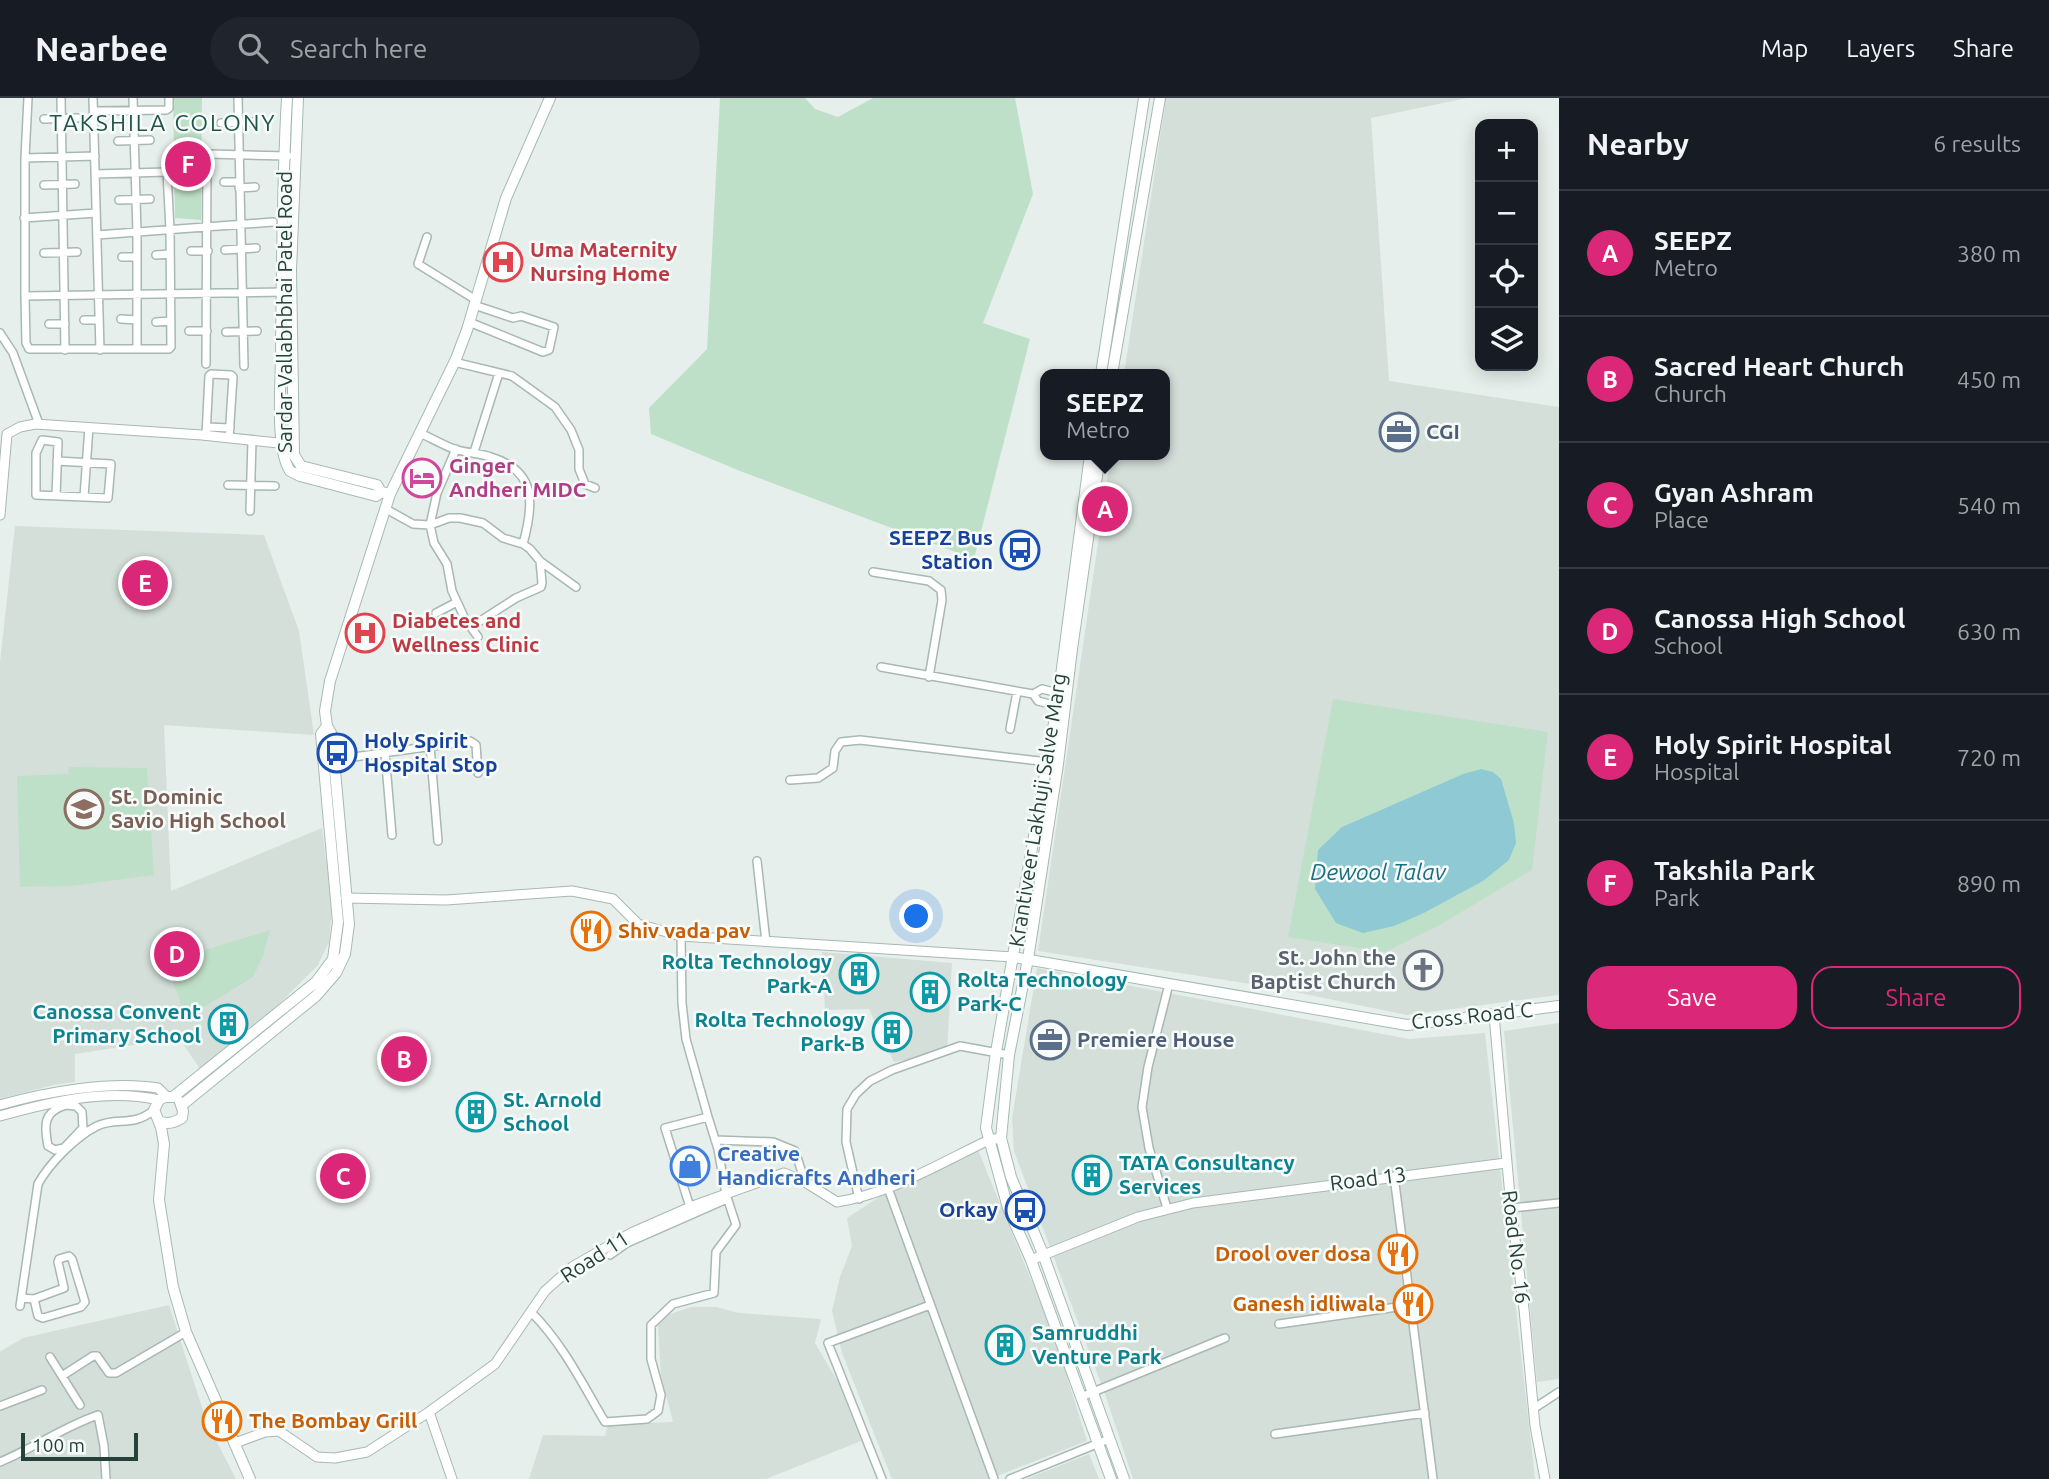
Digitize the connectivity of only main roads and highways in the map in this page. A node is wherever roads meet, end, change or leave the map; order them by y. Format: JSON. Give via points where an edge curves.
{"nodes":[{"id":1,"x":287,"y":98,"type":"edge"},
{"id":2,"x":298,"y":98,"type":"edge"},
{"id":3,"x":550,"y":98,"type":"edge"},
{"id":4,"x":1144,"y":98,"type":"edge"},
{"id":5,"x":1160,"y":98,"type":"edge"},
{"id":6,"x":287,"y":292,"type":"junction"},
{"id":7,"x":1102,"y":362,"type":"junction"},
{"id":8,"x":1114,"y":362,"type":"junction"},
{"id":9,"x":1101,"y":369,"type":"edge"},
{"id":10,"x":1113,"y":369,"type":"edge"},
{"id":11,"x":1089,"y":460,"type":"edge"},
{"id":12,"x":1099,"y":460,"type":"edge"},
{"id":13,"x":386,"y":493,"type":"junction"},
{"id":14,"x":329,"y":761,"type":"junction"},
{"id":15,"x":1013,"y":957,"type":"junction"},
{"id":16,"x":1028,"y":959,"type":"junction"},
{"id":17,"x":1559,"y":1006,"type":"edge"},
{"id":18,"x":163,"y":1101,"type":"junction"},
{"id":19,"x":182,"y":1105,"type":"junction"},
{"id":20,"x":177,"y":1120,"type":"junction"},
{"id":21,"x":159,"y":1121,"type":"junction"},
{"id":22,"x":164,"y":1144,"type":"junction"},
{"id":23,"x":250,"y":1479,"type":"edge"},
{"id":24,"x":1111,"y":1479,"type":"edge"},
{"id":25,"x":1124,"y":1479,"type":"edge"}],
"edges":[{"from":1,"to":6,"type":"main road","name":"Sardar Vallabhbhai Patel Road"},
{"from":2,"to":6,"type":"main road","name":"Sardar Vallabhbhai Patel Road"},
{"from":3,"to":13,"type":"main road","via":[[506,198],[454,362]]},
{"from":4,"to":7,"type":"main road"},
{"from":5,"to":8,"type":"main road"},
{"from":6,"to":13,"type":"main road","name":"Sardar Vallabhbhai Patel Road","via":[[294,455],[301,466],[377,485]]},
{"from":6,"to":13,"type":"main road","name":"Sardar Vallabhbhai Patel Road","via":[[282,443],[290,471],[376,496]]},
{"from":7,"to":8,"type":"main road"},
{"from":7,"to":9,"type":"main road"},
{"from":8,"to":10,"type":"main road"},
{"from":11,"to":15,"type":"main road","name":"Krantiveer Lakhuji Salve Marg","via":[[1048,762]]},
{"from":12,"to":16,"type":"main road","name":"Krantiveer Lakhuji Salve Marg"},
{"from":13,"to":14,"type":"main road","via":[[386,509],[330,681],[327,726],[321,734]]},
{"from":14,"to":18,"type":"main road","via":[[338,922],[333,958],[316,982]]},
{"from":14,"to":19,"type":"main road","via":[[346,898],[345,954],[316,996]]},
{"from":15,"to":16,"type":"main road","name":"Cross Road C"},
{"from":15,"to":24,"type":"main road","name":"Krantiveer Lakhuji Salve Marg","via":[[986,1128],[1008,1208]]},
{"from":16,"to":17,"type":"main road","name":"Cross Road C","via":[[1408,1025]]},
{"from":16,"to":25,"type":"main road","name":"Krantiveer Lakhuji Salve Marg","via":[[1001,1138],[1011,1177]]},
{"from":18,"to":19,"type":"main road"},
{"from":18,"to":21,"type":"main road"},
{"from":19,"to":20,"type":"main road"},
{"from":20,"to":21,"type":"main road"},
{"from":20,"to":22,"type":"main road"},
{"from":21,"to":22,"type":"main road"},
{"from":22,"to":23,"type":"main road","via":[[159,1200],[173,1287],[186,1332]]}]}
